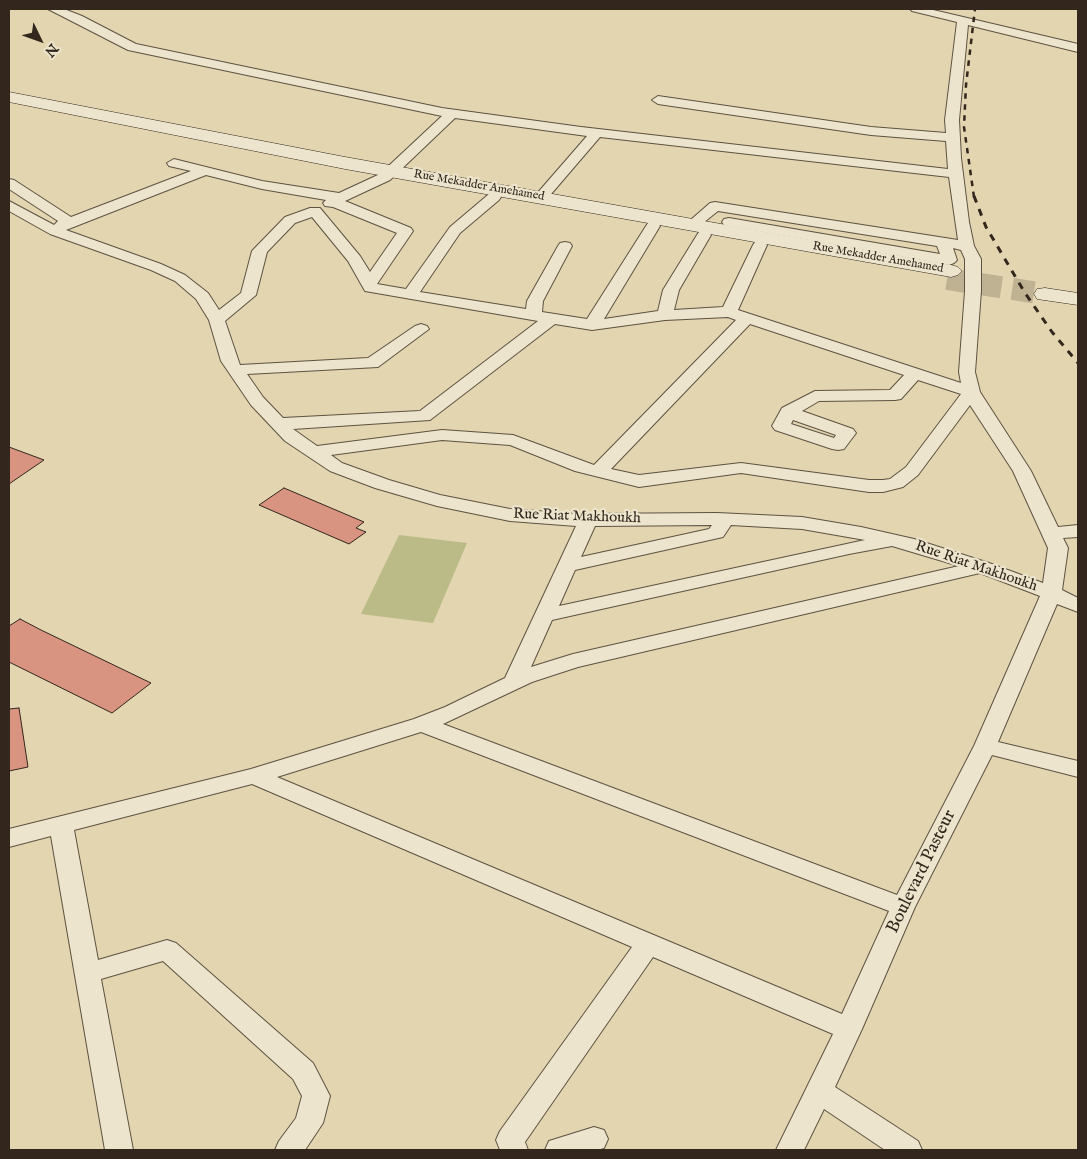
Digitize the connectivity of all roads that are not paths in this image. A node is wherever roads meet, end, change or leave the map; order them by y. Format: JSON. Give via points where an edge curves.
{"nodes":[{"id":1,"x":54,"y":9,"type":"edge"},
{"id":2,"x":916,"y":9,"type":"edge"},
{"id":3,"x":963,"y":22,"type":"junction"},
{"id":4,"x":1078,"y":48,"type":"edge"},
{"id":5,"x":9,"y":97,"type":"edge"},
{"id":6,"x":658,"y":100,"type":"dead end"},
{"id":7,"x":9,"y":104,"type":"edge"},
{"id":8,"x":452,"y":114,"type":"junction"},
{"id":9,"x":596,"y":133,"type":"junction"},
{"id":10,"x":953,"y":138,"type":"junction"},
{"id":11,"x":174,"y":163,"type":"dead end"},
{"id":12,"x":204,"y":171,"type":"junction"},
{"id":13,"x":388,"y":174,"type":"junction"},
{"id":14,"x":957,"y":174,"type":"junction"},
{"id":15,"x":9,"y":183,"type":"edge"},
{"id":16,"x":494,"y":197,"type":"junction"},
{"id":17,"x":541,"y":197,"type":"junction"},
{"id":18,"x":32,"y":198,"type":"junction"},
{"id":19,"x":338,"y":200,"type":"junction"},
{"id":20,"x":9,"y":205,"type":"edge"},
{"id":21,"x":315,"y":211,"type":"junction"},
{"id":22,"x":699,"y":225,"type":"junction"},
{"id":23,"x":653,"y":226,"type":"junction"},
{"id":24,"x":59,"y":228,"type":"junction"},
{"id":25,"x":760,"y":245,"type":"junction"},
{"id":26,"x":565,"y":246,"type":"dead end"},
{"id":27,"x":967,"y":246,"type":"junction"},
{"id":28,"x":369,"y":284,"type":"junction"},
{"id":29,"x":1078,"y":290,"type":"edge"},
{"id":30,"x":410,"y":295,"type":"junction"},
{"id":31,"x":1078,"y":299,"type":"edge"},
{"id":32,"x":729,"y":312,"type":"junction"},
{"id":33,"x":665,"y":315,"type":"junction"},
{"id":34,"x":543,"y":317,"type":"junction"},
{"id":35,"x":747,"y":318,"type":"junction"},
{"id":36,"x":216,"y":320,"type":"junction"},
{"id":37,"x":592,"y":325,"type":"junction"},
{"id":38,"x":421,"y":329,"type":"dead end"},
{"id":39,"x":236,"y":370,"type":"junction"},
{"id":40,"x":915,"y":374,"type":"junction"},
{"id":41,"x":971,"y":392,"type":"junction"},
{"id":42,"x":788,"y":412,"type":"dead end"},
{"id":43,"x":279,"y":424,"type":"junction"},
{"id":44,"x":314,"y":452,"type":"junction"},
{"id":45,"x":598,"y":471,"type":"junction"},
{"id":46,"x":588,"y":520,"type":"junction"},
{"id":47,"x":725,"y":520,"type":"junction"},
{"id":48,"x":1078,"y":531,"type":"edge"},
{"id":49,"x":1051,"y":533,"type":"junction"},
{"id":50,"x":895,"y":541,"type":"junction"},
{"id":51,"x":567,"y":566,"type":"junction"},
{"id":52,"x":982,"y":567,"type":"junction"},
{"id":53,"x":1050,"y":593,"type":"junction"},
{"id":54,"x":1078,"y":606,"type":"edge"},
{"id":55,"x":544,"y":616,"type":"junction"},
{"id":56,"x":514,"y":682,"type":"junction"},
{"id":57,"x":422,"y":724,"type":"junction"},
{"id":58,"x":985,"y":746,"type":"junction"},
{"id":59,"x":1078,"y":769,"type":"edge"},
{"id":60,"x":254,"y":776,"type":"junction"},
{"id":61,"x":61,"y":826,"type":"junction"},
{"id":62,"x":9,"y":838,"type":"edge"},
{"id":63,"x":903,"y":907,"type":"junction"},
{"id":64,"x":648,"y":944,"type":"junction"},
{"id":65,"x":89,"y":973,"type":"junction"},
{"id":66,"x":849,"y":1028,"type":"junction"},
{"id":67,"x":819,"y":1091,"type":"junction"},
{"id":68,"x":594,"y":1139,"type":"dead end"},
{"id":69,"x":118,"y":1150,"type":"edge"},
{"id":70,"x":290,"y":1150,"type":"edge"},
{"id":71,"x":514,"y":1150,"type":"edge"},
{"id":72,"x":559,"y":1150,"type":"edge"},
{"id":73,"x":790,"y":1150,"type":"edge"},
{"id":74,"x":908,"y":1150,"type":"edge"}],
"edges":[{"from":1,"to":8,"type":"street","via":[[132,46]]},
{"from":2,"to":3,"type":"street"},
{"from":3,"to":4,"type":"street"},
{"from":3,"to":10,"type":"street","via":[[954,94]]},
{"from":5,"to":13,"type":"main road","name":"Rue Mekadder Amehamed"},
{"from":6,"to":10,"type":"street","via":[[871,131]]},
{"from":7,"to":13,"type":"main road","name":"Rue Mekadder Amehamed","via":[[223,148]]},
{"from":8,"to":9,"type":"street"},
{"from":8,"to":13,"type":"street"},
{"from":9,"to":14,"type":"street"},
{"from":9,"to":17,"type":"street"},
{"from":10,"to":14,"type":"street"},
{"from":11,"to":12,"type":"street"},
{"from":12,"to":19,"type":"street"},
{"from":12,"to":24,"type":"street"},
{"from":13,"to":16,"type":"main road","name":"Rue Mekadder Amehamed"},
{"from":13,"to":17,"type":"main road","name":"Rue Mekadder Amehamed"},
{"from":13,"to":19,"type":"street"},
{"from":14,"to":27,"type":"street"},
{"from":15,"to":18,"type":"street"},
{"from":16,"to":23,"type":"main road","name":"Rue Mekadder Amehamed"},
{"from":16,"to":30,"type":"street","via":[[455,230]]},
{"from":17,"to":22,"type":"main road","name":"Rue Mekadder Amehamed"},
{"from":18,"to":20,"type":"street","name":"Rue Riat Makhoukh"},
{"from":18,"to":24,"type":"street","via":[[68,221]]},
{"from":19,"to":21,"type":"street"},
{"from":19,"to":28,"type":"street","via":[[406,231]]},
{"from":20,"to":24,"type":"street","name":"Rue Riat Makhoukh"},
{"from":21,"to":28,"type":"street","via":[[355,260]]},
{"from":21,"to":36,"type":"street","via":[[290,220],[260,251],[248,295]]},
{"from":22,"to":23,"type":"main road","name":"Rue Mekadder Amehamed"},
{"from":22,"to":25,"type":"main road","name":"Rue Mekadder Amehamed"},
{"from":22,"to":25,"type":"main road","name":"Rue Mekadder Amehamed","via":[[949,275]]},
{"from":22,"to":27,"type":"street","via":[[948,260],[944,243]]},
{"from":22,"to":33,"type":"street","via":[[670,290]]},
{"from":23,"to":37,"type":"street"},
{"from":24,"to":36,"type":"street","name":"Rue Riat Makhoukh","via":[[180,278],[202,296]]},
{"from":25,"to":32,"type":"street"},
{"from":26,"to":34,"type":"street","via":[[535,301]]},
{"from":27,"to":41,"type":"street","via":[[973,258],[967,372]]},
{"from":28,"to":30,"type":"street","via":[[371,288]]},
{"from":29,"to":31,"type":"main road","via":[[1046,289]]},
{"from":30,"to":34,"type":"street"},
{"from":32,"to":33,"type":"street"},
{"from":32,"to":35,"type":"street"},
{"from":33,"to":37,"type":"street"},
{"from":34,"to":37,"type":"street"},
{"from":34,"to":43,"type":"street","via":[[424,416]]},
{"from":35,"to":40,"type":"street"},
{"from":35,"to":45,"type":"street"},
{"from":36,"to":39,"type":"street","name":"Rue Riat Makhoukh"},
{"from":38,"to":39,"type":"street","via":[[372,363]]},
{"from":39,"to":43,"type":"street","name":"Rue Riat Makhoukh","via":[[257,401]]},
{"from":40,"to":41,"type":"street"},
{"from":40,"to":42,"type":"street","via":[[895,395],[815,396]]},
{"from":41,"to":45,"type":"street","via":[[912,471],[896,483],[883,486],[741,468],[639,480]]},
{"from":41,"to":49,"type":"street","name":"Boulevard Pasteur","via":[[1022,471]]},
{"from":43,"to":44,"type":"street","name":"Rue Riat Makhoukh","via":[[291,437]]},
{"from":44,"to":45,"type":"street","via":[[442,435],[513,440]]},
{"from":44,"to":46,"type":"street","name":"Rue Riat Makhoukh","via":[[336,467],[437,500],[510,515]]},
{"from":46,"to":47,"type":"street","name":"Rue Riat Makhoukh"},
{"from":46,"to":51,"type":"street"},
{"from":47,"to":50,"type":"street","name":"Rue Riat Makhoukh","via":[[802,524]]},
{"from":47,"to":51,"type":"street","via":[[716,533]]},
{"from":48,"to":49,"type":"street"},
{"from":49,"to":53,"type":"street","name":"Boulevard Pasteur","via":[[1058,548]]},
{"from":50,"to":52,"type":"street","name":"Rue Riat Makhoukh"},
{"from":50,"to":55,"type":"street","via":[[849,548]]},
{"from":51,"to":55,"type":"street"},
{"from":52,"to":53,"type":"street","name":"Rue Riat Makhoukh"},
{"from":52,"to":56,"type":"street","via":[[573,661]]},
{"from":53,"to":54,"type":"street","name":"Rue Riat Makhoukh"},
{"from":53,"to":58,"type":"street","name":"Boulevard Pasteur"},
{"from":55,"to":56,"type":"street"},
{"from":56,"to":57,"type":"street"},
{"from":57,"to":60,"type":"street"},
{"from":57,"to":63,"type":"street"},
{"from":58,"to":59,"type":"street"},
{"from":58,"to":63,"type":"street","name":"Boulevard Pasteur"},
{"from":60,"to":61,"type":"street"},
{"from":60,"to":64,"type":"street"},
{"from":61,"to":62,"type":"street"},
{"from":61,"to":65,"type":"street"},
{"from":63,"to":66,"type":"street","name":"Boulevard Pasteur"},
{"from":64,"to":66,"type":"street"},
{"from":64,"to":71,"type":"street","via":[[510,1140]]},
{"from":65,"to":69,"type":"street"},
{"from":65,"to":70,"type":"street","via":[[167,950],[303,1072],[316,1096],[308,1123]]},
{"from":66,"to":67,"type":"street","name":"Boulevard Pasteur"},
{"from":67,"to":73,"type":"street","name":"Boulevard Pasteur"},
{"from":67,"to":74,"type":"street"},
{"from":68,"to":72,"type":"street"}]}
